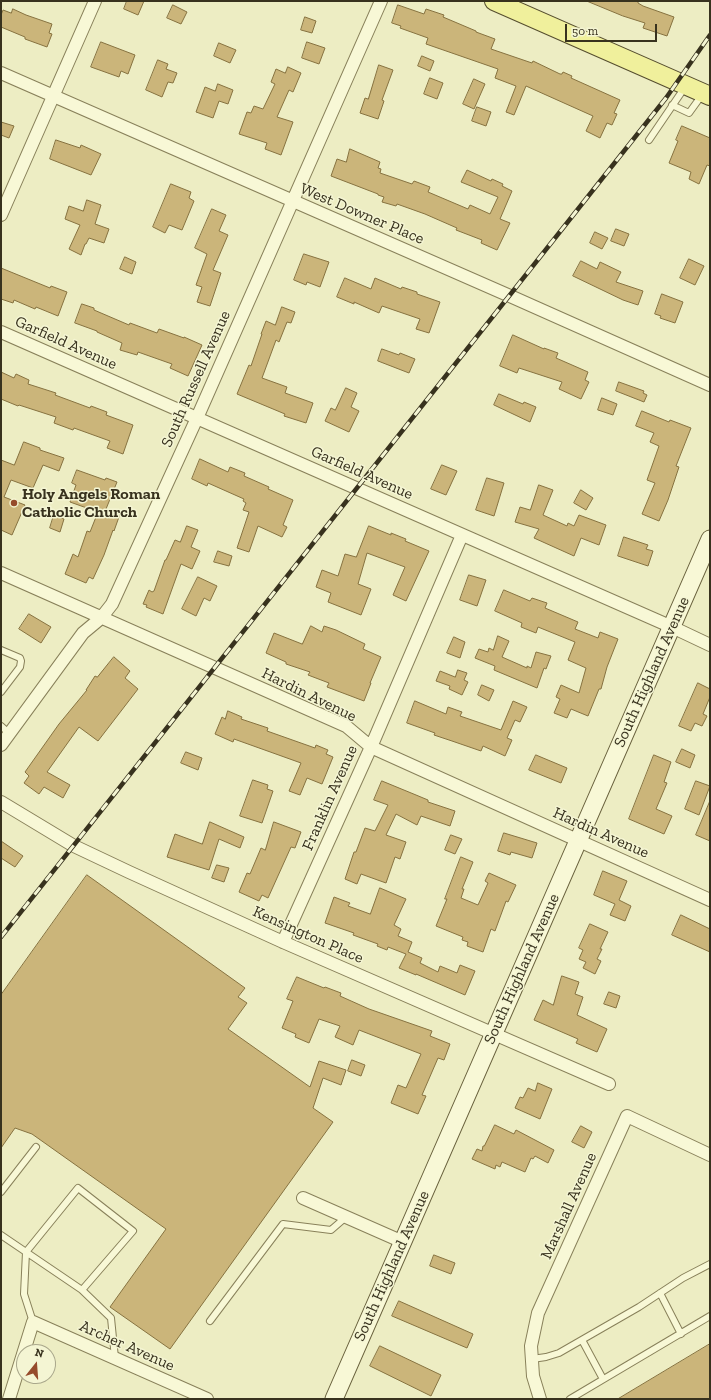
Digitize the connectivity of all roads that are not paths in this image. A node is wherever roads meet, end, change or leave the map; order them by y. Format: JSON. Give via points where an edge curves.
{"nodes":[{"id":1,"x":95,"y":1,"type":"edge"},
{"id":2,"x":381,"y":1,"type":"edge"},
{"id":3,"x":494,"y":1,"type":"edge"},
{"id":4,"x":1,"y":73,"type":"edge"},
{"id":5,"x":686,"y":85,"type":"junction"},
{"id":6,"x":706,"y":95,"type":"edge"},
{"id":7,"x":54,"y":96,"type":"junction"},
{"id":8,"x":672,"y":105,"type":"junction"},
{"id":9,"x":649,"y":140,"type":"dead end"},
{"id":10,"x":292,"y":201,"type":"junction"},
{"id":11,"x":1,"y":215,"type":"edge"},
{"id":12,"x":1,"y":332,"type":"edge"},
{"id":13,"x":710,"y":385,"type":"edge"},
{"id":14,"x":197,"y":418,"type":"junction"},
{"id":15,"x":462,"y":535,"type":"junction"},
{"id":16,"x":710,"y":539,"type":"edge"},
{"id":17,"x":1,"y":573,"type":"edge"},
{"id":18,"x":101,"y":618,"type":"junction"},
{"id":19,"x":672,"y":627,"type":"junction"},
{"id":20,"x":710,"y":645,"type":"edge"},
{"id":21,"x":1,"y":650,"type":"edge"},
{"id":22,"x":1,"y":692,"type":"edge"},
{"id":23,"x":5,"y":730,"type":"edge"},
{"id":24,"x":1,"y":745,"type":"edge"},
{"id":25,"x":370,"y":748,"type":"junction"},
{"id":26,"x":1,"y":802,"type":"edge"},
{"id":27,"x":578,"y":840,"type":"junction"},
{"id":28,"x":710,"y":900,"type":"edge"},
{"id":29,"x":283,"y":942,"type":"junction"},
{"id":30,"x":494,"y":1033,"type":"junction"},
{"id":31,"x":609,"y":1084,"type":"dead end"},
{"id":32,"x":36,"y":1147,"type":"dead end"},
{"id":33,"x":710,"y":1155,"type":"edge"},
{"id":34,"x":1,"y":1192,"type":"edge"},
{"id":35,"x":303,"y":1198,"type":"dead end"},
{"id":36,"x":346,"y":1217,"type":"junction"},
{"id":37,"x":1,"y":1235,"type":"edge"},
{"id":38,"x":403,"y":1242,"type":"junction"},
{"id":39,"x":26,"y":1252,"type":"junction"},
{"id":40,"x":710,"y":1264,"type":"edge"},
{"id":41,"x":82,"y":1290,"type":"junction"},
{"id":42,"x":660,"y":1293,"type":"junction"},
{"id":43,"x":710,"y":1316,"type":"edge"},
{"id":44,"x":210,"y":1321,"type":"dead end"},
{"id":45,"x":34,"y":1322,"type":"junction"},
{"id":46,"x":681,"y":1334,"type":"junction"},
{"id":47,"x":582,"y":1340,"type":"junction"},
{"id":48,"x":115,"y":1358,"type":"junction"},
{"id":49,"x":532,"y":1358,"type":"junction"},
{"id":50,"x":603,"y":1379,"type":"junction"},
{"id":51,"x":9,"y":1399,"type":"edge"},
{"id":52,"x":207,"y":1399,"type":"edge"},
{"id":53,"x":334,"y":1399,"type":"edge"},
{"id":54,"x":540,"y":1399,"type":"edge"},
{"id":55,"x":570,"y":1399,"type":"edge"}],
"edges":[{"from":1,"to":7,"type":"street"},
{"from":2,"to":10,"type":"street","name":"South Russell Avenue"},
{"from":3,"to":5,"type":"main road"},
{"from":4,"to":7,"type":"street","name":"West Downer Place"},
{"from":5,"to":6,"type":"main road"},
{"from":5,"to":8,"type":"lane"},
{"from":6,"to":8,"type":"lane","via":[[688,113]]},
{"from":7,"to":10,"type":"street","name":"West Downer Place"},
{"from":7,"to":11,"type":"street"},
{"from":8,"to":9,"type":"lane"},
{"from":10,"to":13,"type":"street","name":"West Downer Place"},
{"from":10,"to":14,"type":"street","name":"South Russell Avenue"},
{"from":12,"to":14,"type":"street","name":"Garfield Avenue"},
{"from":14,"to":15,"type":"street","name":"Garfield Avenue"},
{"from":14,"to":18,"type":"street","name":"South Russell Avenue","via":[[112,604]]},
{"from":15,"to":19,"type":"street","name":"Garfield Avenue"},
{"from":15,"to":25,"type":"street","name":"Franklin Avenue"},
{"from":16,"to":19,"type":"street","name":"South Highland Avenue"},
{"from":17,"to":18,"type":"street","name":"Hardin Avenue"},
{"from":18,"to":23,"type":"street","name":"South Russell Avenue","via":[[83,633]]},
{"from":18,"to":25,"type":"street","name":"Hardin Avenue","via":[[346,726]]},
{"from":19,"to":20,"type":"street","name":"Garfield Avenue"},
{"from":19,"to":27,"type":"street","name":"South Highland Avenue"},
{"from":21,"to":22,"type":"lane","via":[[22,661],[20,668]]},
{"from":23,"to":24,"type":"street","name":"South Russell Avenue"},
{"from":25,"to":27,"type":"street","name":"Hardin Avenue"},
{"from":25,"to":29,"type":"street","name":"Franklin Avenue"},
{"from":26,"to":29,"type":"street","name":"Kensington Place","via":[[74,846]]},
{"from":27,"to":28,"type":"street","name":"Hardin Avenue"},
{"from":27,"to":30,"type":"street","name":"South Highland Avenue"},
{"from":29,"to":30,"type":"street","name":"Kensington Place"},
{"from":30,"to":31,"type":"street","name":"Kensington Place"},
{"from":30,"to":38,"type":"street","name":"South Highland Avenue"},
{"from":32,"to":34,"type":"lane"},
{"from":33,"to":49,"type":"street","name":"Marshall Avenue","via":[[627,1116],[538,1313],[531,1346]]},
{"from":35,"to":36,"type":"street"},
{"from":36,"to":38,"type":"street"},
{"from":36,"to":44,"type":"lane","via":[[331,1230],[283,1224]]},
{"from":37,"to":39,"type":"lane"},
{"from":38,"to":53,"type":"street","name":"South Highland Avenue"},
{"from":39,"to":41,"type":"lane"},
{"from":39,"to":41,"type":"lane","via":[[78,1188],[133,1231]]},
{"from":39,"to":45,"type":"lane","via":[[24,1294]]},
{"from":40,"to":42,"type":"lane"},
{"from":41,"to":48,"type":"lane","via":[[111,1318]]},
{"from":42,"to":46,"type":"lane"},
{"from":42,"to":47,"type":"lane"},
{"from":43,"to":46,"type":"lane"},
{"from":45,"to":48,"type":"street","name":"Archer Avenue"},
{"from":45,"to":51,"type":"street"},
{"from":46,"to":50,"type":"lane"},
{"from":47,"to":49,"type":"lane","via":[[559,1354]]},
{"from":47,"to":50,"type":"lane"},
{"from":48,"to":52,"type":"street","name":"Archer Avenue"},
{"from":49,"to":54,"type":"street","name":"Marshall Avenue","via":[[533,1376]]},
{"from":50,"to":55,"type":"lane"}]}
